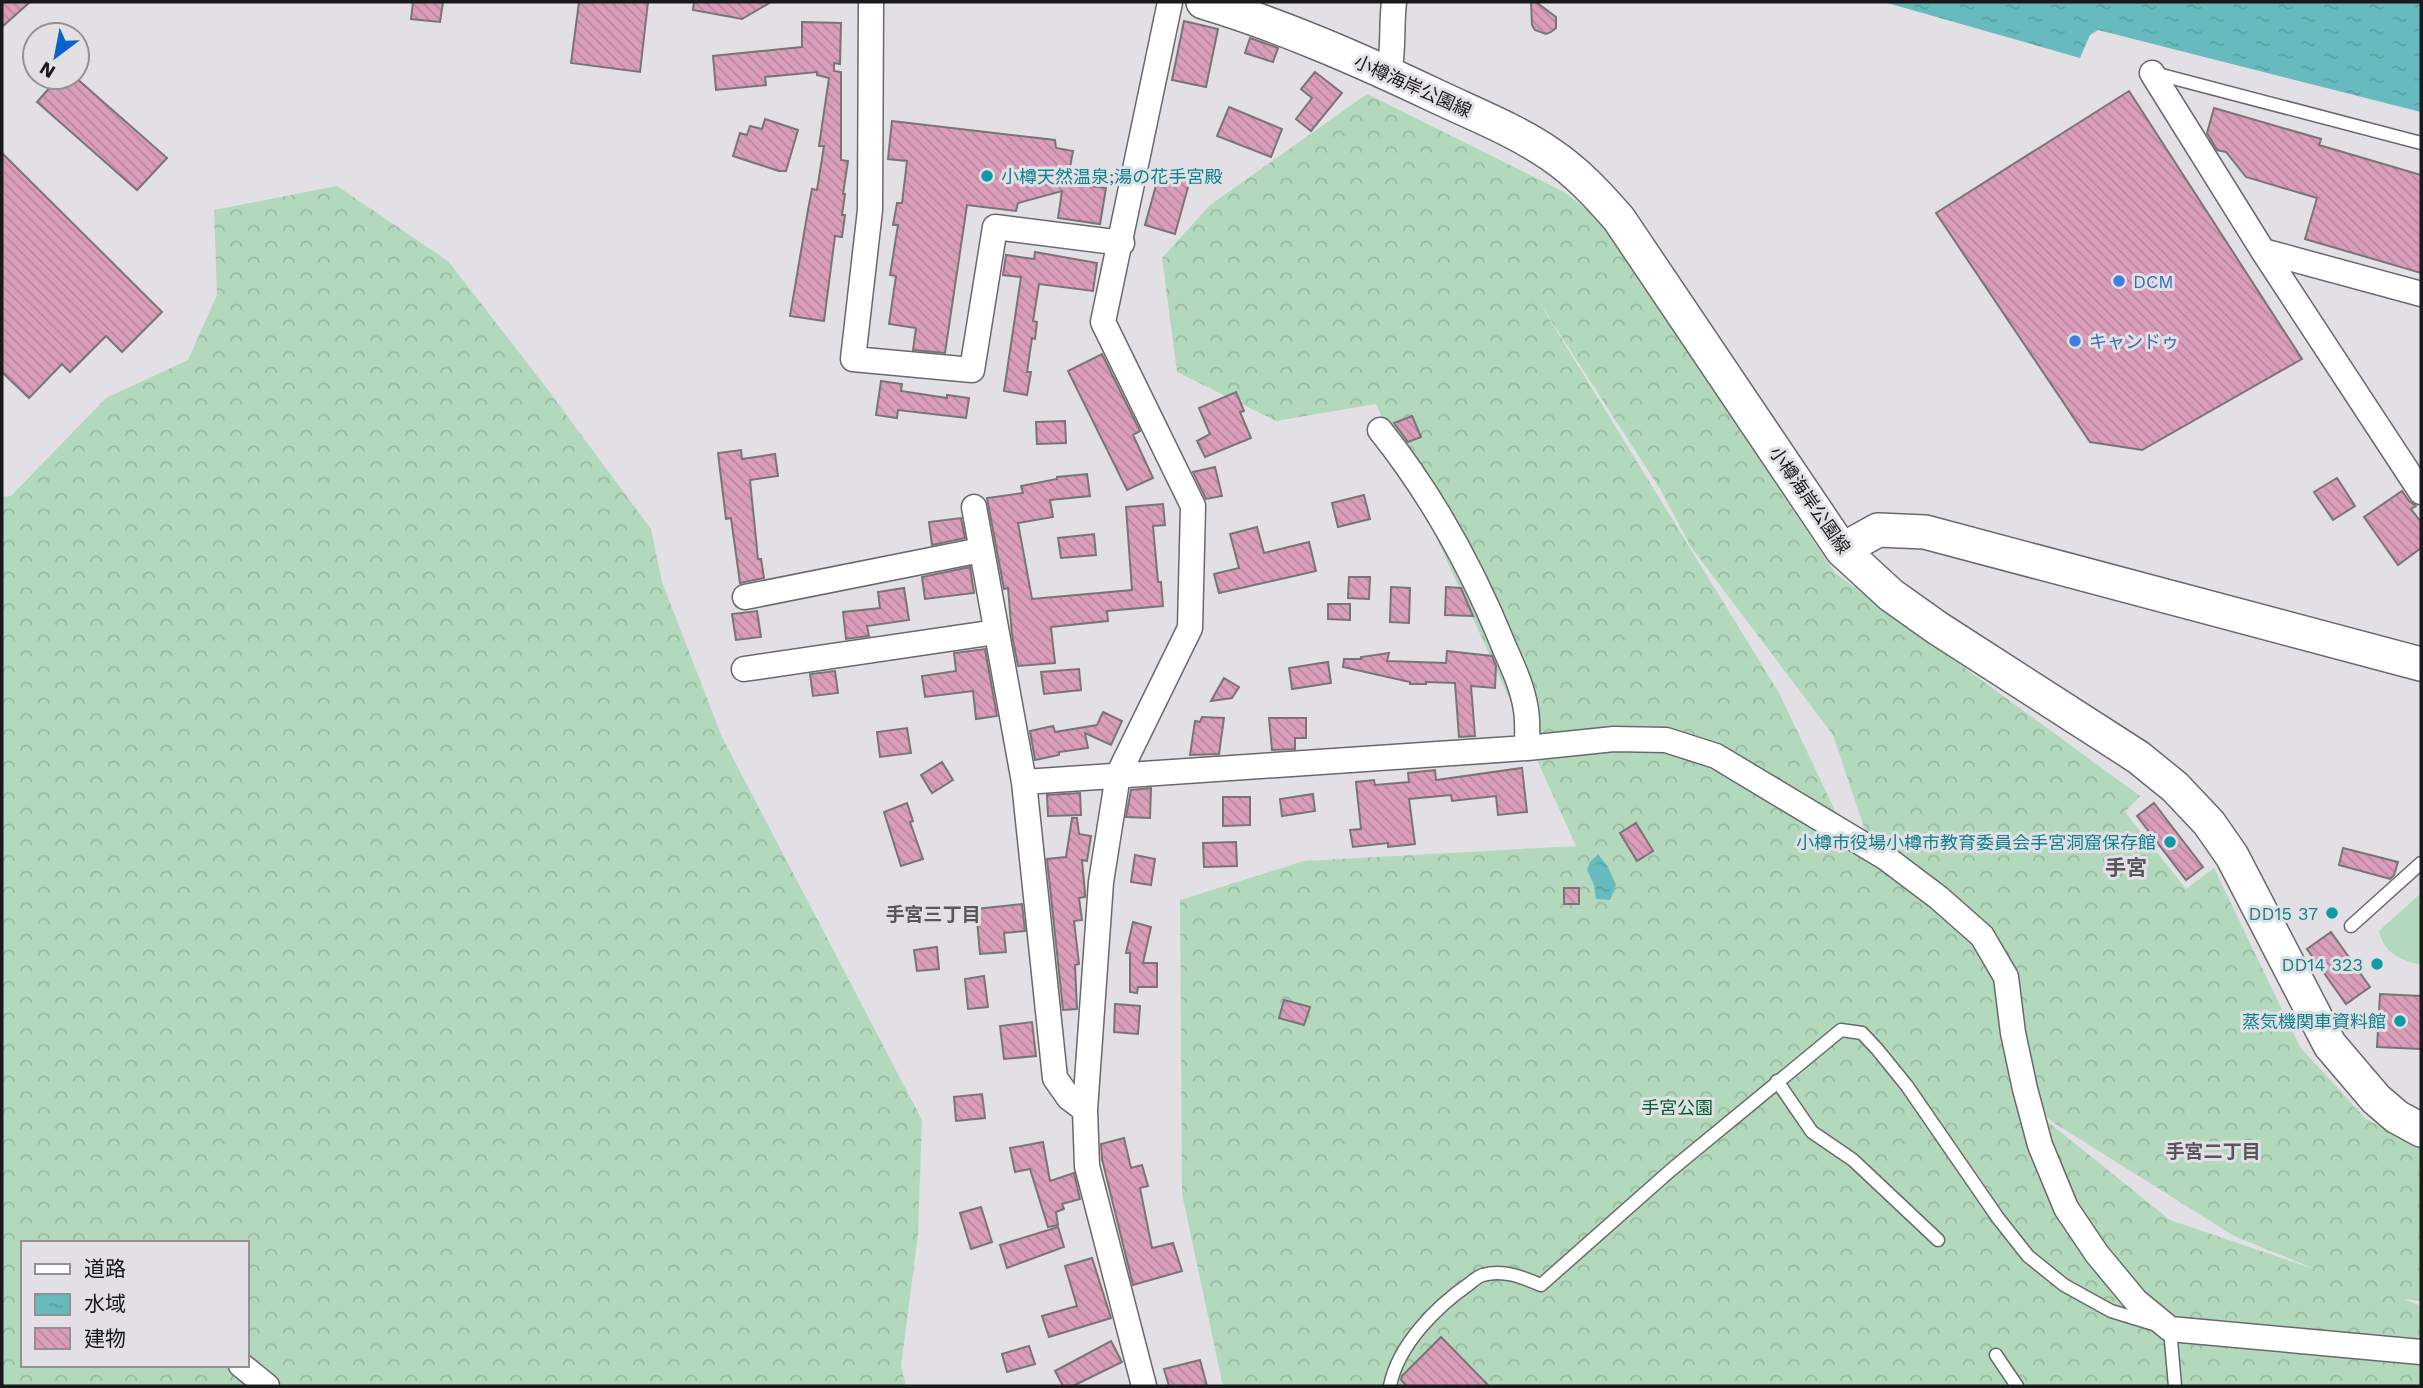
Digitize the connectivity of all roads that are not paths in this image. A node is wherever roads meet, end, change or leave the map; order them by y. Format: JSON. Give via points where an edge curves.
{"nodes":[{"id":1,"x":871,"y":2,"type":"edge"},
{"id":2,"x":1170,"y":2,"type":"edge"},
{"id":3,"x":1203,"y":2,"type":"edge"},
{"id":4,"x":1394,"y":2,"type":"edge"},
{"id":5,"x":2152,"y":73,"type":"joint"},
{"id":6,"x":1389,"y":74,"type":"junction"},
{"id":7,"x":2421,"y":143,"type":"edge"},
{"id":8,"x":1122,"y":243,"type":"junction"},
{"id":9,"x":2263,"y":251,"type":"junction"},
{"id":10,"x":2421,"y":294,"type":"edge"},
{"id":11,"x":1380,"y":430,"type":"dead end"},
{"id":12,"x":2421,"y":491,"type":"edge"},
{"id":13,"x":974,"y":507,"type":"dead end"},
{"id":14,"x":981,"y":550,"type":"junction"},
{"id":15,"x":1842,"y":550,"type":"junction"},
{"id":16,"x":746,"y":597,"type":"dead end"},
{"id":17,"x":996,"y":632,"type":"junction"},
{"id":18,"x":2421,"y":664,"type":"edge"},
{"id":19,"x":744,"y":669,"type":"dead end"},
{"id":20,"x":1527,"y":748,"type":"junction"},
{"id":21,"x":1118,"y":775,"type":"junction"},
{"id":22,"x":1024,"y":782,"type":"junction"},
{"id":23,"x":2421,"y":863,"type":"edge"},
{"id":24,"x":2351,"y":926,"type":"dead end"},
{"id":25,"x":1777,"y":1081,"type":"junction"},
{"id":26,"x":1085,"y":1110,"type":"junction"},
{"id":27,"x":2421,"y":1130,"type":"edge"},
{"id":28,"x":1938,"y":1240,"type":"dead end"},
{"id":29,"x":2170,"y":1329,"type":"junction"},
{"id":30,"x":2421,"y":1352,"type":"edge"},
{"id":31,"x":1996,"y":1355,"type":"dead end"},
{"id":32,"x":243,"y":1367,"type":"edge"},
{"id":33,"x":267,"y":1386,"type":"edge"},
{"id":34,"x":1144,"y":1386,"type":"edge"},
{"id":35,"x":1391,"y":1386,"type":"edge"},
{"id":36,"x":2017,"y":1386,"type":"edge"},
{"id":37,"x":2175,"y":1386,"type":"edge"}],
"edges":[{"from":1,"to":8,"type":"street","via":[[870,210],[853,359],[972,370],[995,227]]},
{"from":2,"to":8,"type":"street"},
{"from":3,"to":6,"type":"main road","name":"小樽海岸公園線","via":[[1260,19]]},
{"from":4,"to":6,"type":"street","via":[[1394,55]]},
{"from":5,"to":7,"type":"lane"},
{"from":5,"to":9,"type":"street"},
{"from":6,"to":15,"type":"main road","name":"小樽海岸公園線","via":[[1504,127],[1550,153],[1586,181],[1619,219]]},
{"from":8,"to":21,"type":"street","via":[[1103,322],[1193,506],[1193,556],[1190,628]]},
{"from":9,"to":10,"type":"street"},
{"from":9,"to":12,"type":"street"},
{"from":11,"to":20,"type":"street","via":[[1409,466],[1496,627],[1522,689]]},
{"from":13,"to":14,"type":"street"},
{"from":14,"to":16,"type":"street"},
{"from":14,"to":17,"type":"street"},
{"from":15,"to":18,"type":"main road","via":[[1878,530],[1925,532]]},
{"from":15,"to":27,"type":"main road","name":"小樽海岸公園線","via":[[1936,628],[2138,757],[2175,787],[2232,856],[2330,1045],[2376,1099]]},
{"from":17,"to":19,"type":"street"},
{"from":17,"to":22,"type":"street"},
{"from":20,"to":21,"type":"street"},
{"from":20,"to":29,"type":"street","via":[[1614,739],[1666,740],[1716,756],[1886,858],[1982,936],[2006,978],[2025,1089],[2040,1144],[2067,1208],[2136,1301]]},
{"from":21,"to":22,"type":"street"},
{"from":21,"to":26,"type":"street","via":[[1101,882]]},
{"from":22,"to":26,"type":"street","via":[[1055,1078]]},
{"from":23,"to":24,"type":"lane"},
{"from":25,"to":28,"type":"lane","via":[[1812,1132],[1853,1160]]},
{"from":25,"to":29,"type":"lane","via":[[1841,1030],[1862,1033],[1906,1086],[2028,1256],[2064,1285],[2111,1311]]},
{"from":25,"to":35,"type":"lane","via":[[1541,1285],[1513,1273],[1482,1275],[1453,1295],[1419,1330],[1393,1372]]},
{"from":26,"to":34,"type":"street","via":[[1087,1166]]},
{"from":29,"to":30,"type":"street"},
{"from":29,"to":37,"type":"lane"},
{"from":31,"to":36,"type":"lane"},
{"from":32,"to":33,"type":"street"}]}
